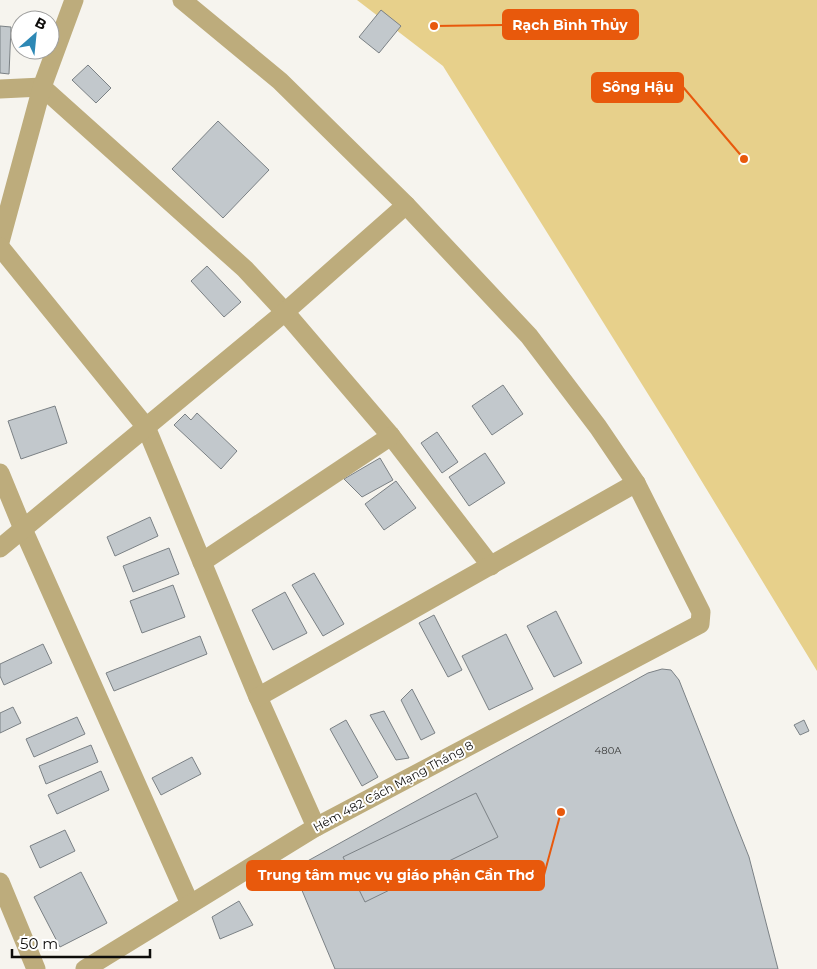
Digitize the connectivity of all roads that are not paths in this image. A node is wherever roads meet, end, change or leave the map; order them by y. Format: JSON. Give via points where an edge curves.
{"nodes":[{"id":1,"x":74,"y":0,"type":"edge"},
{"id":2,"x":182,"y":0,"type":"edge"},
{"id":3,"x":42,"y":87,"type":"junction"},
{"id":4,"x":0,"y":89,"type":"edge"},
{"id":5,"x":406,"y":205,"type":"junction"},
{"id":6,"x":0,"y":242,"type":"edge"},
{"id":7,"x":0,"y":247,"type":"edge"},
{"id":8,"x":285,"y":312,"type":"junction"},
{"id":9,"x":146,"y":427,"type":"junction"},
{"id":10,"x":391,"y":436,"type":"junction"},
{"id":11,"x":0,"y":473,"type":"edge"},
{"id":12,"x":636,"y":483,"type":"junction"},
{"id":13,"x":23,"y":529,"type":"junction"},
{"id":14,"x":0,"y":548,"type":"edge"},
{"id":15,"x":202,"y":562,"type":"junction"},
{"id":16,"x":491,"y":566,"type":"junction"},
{"id":17,"x":258,"y":697,"type":"junction"},
{"id":18,"x":316,"y":827,"type":"junction"},
{"id":19,"x":0,"y":882,"type":"edge"},
{"id":20,"x":190,"y":904,"type":"junction"},
{"id":21,"x":36,"y":969,"type":"edge"},
{"id":22,"x":85,"y":969,"type":"edge"}],
"edges":[{"from":1,"to":3,"type":"street"},
{"from":2,"to":5,"type":"street","via":[[280,80]]},
{"from":3,"to":4,"type":"street"},
{"from":3,"to":6,"type":"street"},
{"from":3,"to":8,"type":"street","via":[[245,269]]},
{"from":5,"to":8,"type":"street"},
{"from":5,"to":12,"type":"street","via":[[529,336],[598,426]]},
{"from":7,"to":9,"type":"street"},
{"from":8,"to":9,"type":"street"},
{"from":8,"to":10,"type":"street"},
{"from":9,"to":13,"type":"street"},
{"from":9,"to":15,"type":"street"},
{"from":10,"to":15,"type":"street"},
{"from":10,"to":16,"type":"street"},
{"from":11,"to":13,"type":"street"},
{"from":12,"to":16,"type":"street"},
{"from":12,"to":18,"type":"street","name":"Hẻm 482 Cách Mạng Tháng 8","via":[[701,612],[700,624]]},
{"from":13,"to":14,"type":"street"},
{"from":13,"to":20,"type":"street"},
{"from":15,"to":17,"type":"street"},
{"from":16,"to":17,"type":"street"},
{"from":17,"to":18,"type":"street"},
{"from":18,"to":20,"type":"street","name":"Hẻm 482 Cách Mạng Tháng 8"},
{"from":19,"to":21,"type":"street"},
{"from":20,"to":22,"type":"street","name":"Hẻm 482 Cách Mạng Tháng 8"}]}
